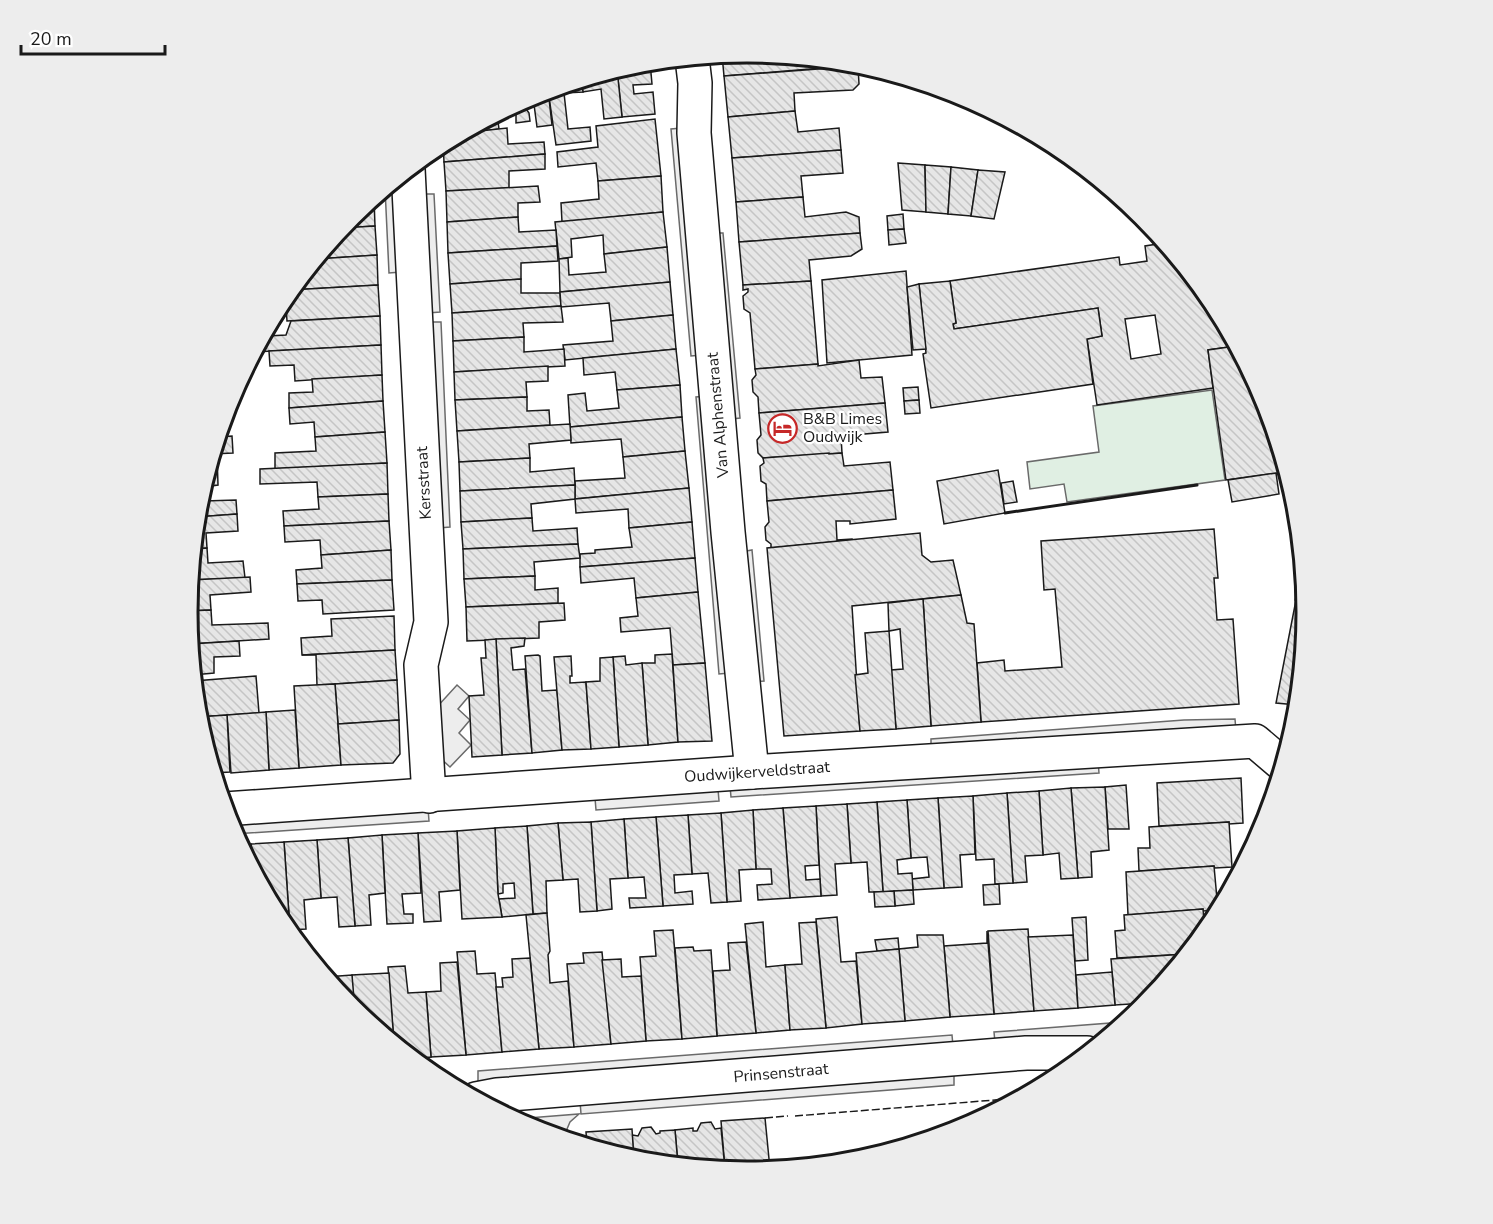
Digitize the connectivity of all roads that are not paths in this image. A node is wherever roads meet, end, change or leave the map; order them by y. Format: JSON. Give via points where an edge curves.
{"nodes":[{"id":1,"x":693,"y":66,"type":"edge"},
{"id":2,"x":409,"y":179,"type":"edge"},
{"id":3,"x":1276,"y":759,"type":"edge"},
{"id":4,"x":752,"y":772,"type":"junction"},
{"id":5,"x":429,"y":796,"type":"junction"},
{"id":6,"x":234,"y":808,"type":"edge"},
{"id":7,"x":1074,"y":1053,"type":"edge"},
{"id":8,"x":490,"y":1097,"type":"edge"}],
"edges":[{"from":1,"to":4,"type":"street","name":"Van Alphenstraat","via":[[694,133]]},
{"from":2,"to":5,"type":"street","name":"Kersstraat","via":[[431,622],[421,665]]},
{"from":3,"to":4,"type":"street","name":"Oudwijkerveldstraat","via":[[1255,741]]},
{"from":4,"to":5,"type":"street","name":"Oudwijkerveldstraat"},
{"from":5,"to":6,"type":"street","name":"Oudwijkerveldstraat"},
{"from":7,"to":8,"type":"street","name":"Prinsenstraat","via":[[1026,1053]]}]}
